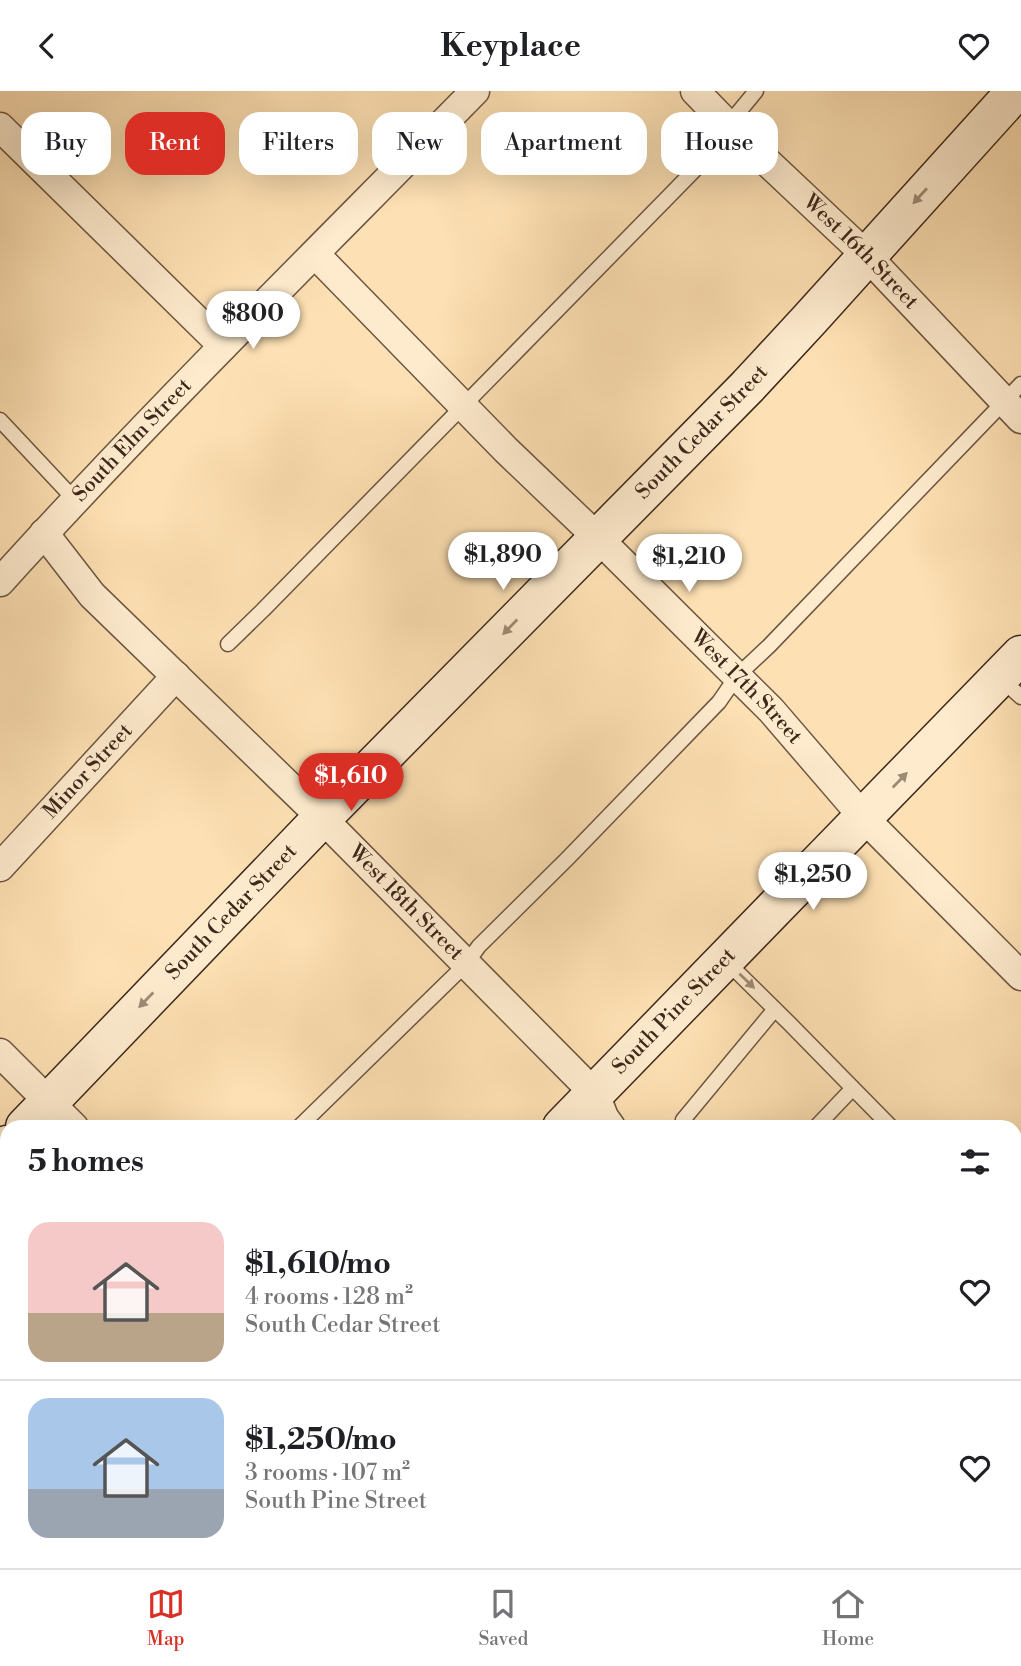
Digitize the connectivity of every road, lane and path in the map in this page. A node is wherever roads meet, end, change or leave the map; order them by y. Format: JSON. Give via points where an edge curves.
{"nodes":[{"id":1,"x":475,"y":91,"type":"edge"},
{"id":2,"x":695,"y":91,"type":"edge"},
{"id":3,"x":756,"y":91,"type":"edge"},
{"id":4,"x":1016,"y":91,"type":"edge"},
{"id":5,"x":715,"y":112,"type":"edge"},
{"id":6,"x":739,"y":112,"type":"edge"},
{"id":7,"x":0,"y":127,"type":"edge"},
{"id":8,"x":778,"y":172,"type":"edge"},
{"id":9,"x":690,"y":175,"type":"edge"},
{"id":10,"x":315,"y":254,"type":"junction"},
{"id":11,"x":866,"y":255,"type":"junction"},
{"id":12,"x":223,"y":346,"type":"junction"},
{"id":13,"x":1015,"y":402,"type":"edge"},
{"id":14,"x":462,"y":406,"type":"junction"},
{"id":15,"x":0,"y":420,"type":"edge"},
{"id":16,"x":75,"y":500,"type":"junction"},
{"id":17,"x":44,"y":533,"type":"junction"},
{"id":18,"x":598,"y":538,"type":"junction"},
{"id":19,"x":0,"y":582,"type":"edge"},
{"id":20,"x":228,"y":644,"type":"dead end"},
{"id":21,"x":737,"y":676,"type":"junction"},
{"id":22,"x":1014,"y":676,"type":"edge"},
{"id":23,"x":176,"y":677,"type":"junction"},
{"id":24,"x":322,"y":818,"type":"junction"},
{"id":25,"x":864,"y":818,"type":"junction"},
{"id":26,"x":0,"y":867,"type":"edge"},
{"id":27,"x":724,"y":960,"type":"junction"},
{"id":28,"x":466,"y":964,"type":"junction"},
{"id":29,"x":1021,"y":976,"type":"edge"},
{"id":30,"x":772,"y":1006,"type":"junction"},
{"id":31,"x":0,"y":1053,"type":"edge"},
{"id":32,"x":853,"y":1088,"type":"junction"},
{"id":33,"x":603,"y":1110,"type":"edge"},
{"id":34,"x":49,"y":1119,"type":"edge"},
{"id":35,"x":306,"y":1120,"type":"edge"},
{"id":36,"x":579,"y":1120,"type":"edge"},
{"id":37,"x":683,"y":1120,"type":"edge"},
{"id":38,"x":823,"y":1120,"type":"edge"},
{"id":39,"x":884,"y":1120,"type":"edge"}],
"edges":[{"from":1,"to":10,"type":"street","name":"South Elm Street"},
{"from":2,"to":5,"type":"street","name":"West 16th Street"},
{"from":3,"to":6,"type":"lane"},
{"from":4,"to":11,"type":"main road","name":"South Cedar Street","one_way":true},
{"from":7,"to":12,"type":"street"},
{"from":8,"to":11,"type":"street","name":"West 16th Street"},
{"from":9,"to":14,"type":"lane"},
{"from":10,"to":12,"type":"street","name":"South Elm Street"},
{"from":10,"to":14,"type":"street","name":"West 17th Street"},
{"from":11,"to":13,"type":"street","name":"West 16th Street"},
{"from":11,"to":18,"type":"main road","name":"South Cedar Street","via":[[748,386]]},
{"from":12,"to":16,"type":"street","name":"South Elm Street"},
{"from":13,"to":21,"type":"lane"},
{"from":14,"to":18,"type":"street","name":"West 17th Street"},
{"from":14,"to":20,"type":"lane"},
{"from":15,"to":16,"type":"lane"},
{"from":16,"to":17,"type":"street","name":"South Elm Street"},
{"from":17,"to":19,"type":"street","name":"South Elm Street"},
{"from":17,"to":23,"type":"street","name":"West 18th Street","via":[[92,595]]},
{"from":18,"to":21,"type":"street","name":"West 17th Street"},
{"from":18,"to":24,"type":"main road","name":"South Cedar Street","one_way":true},
{"from":21,"to":25,"type":"street","name":"West 17th Street"},
{"from":21,"to":28,"type":"lane","via":[[719,702]]},
{"from":25,"to":22,"type":"main road","name":"South Pine Street","one_way":true},
{"from":23,"to":24,"type":"street","name":"West 18th Street"},
{"from":23,"to":26,"type":"street","name":"Minor Street"},
{"from":24,"to":28,"type":"street","name":"West 18th Street"},
{"from":24,"to":34,"type":"main road","name":"South Cedar Street","one_way":true,"via":[[121,1026]]},
{"from":25,"to":27,"type":"main road","name":"South Pine Street"},
{"from":25,"to":29,"type":"street","name":"West 17th Street"},
{"from":27,"to":30,"type":"lane","one_way":true},
{"from":27,"to":33,"type":"main road","name":"South Pine Street"},
{"from":28,"to":33,"type":"street","name":"West 18th Street"},
{"from":28,"to":35,"type":"lane"},
{"from":30,"to":32,"type":"lane"},
{"from":30,"to":37,"type":"lane"},
{"from":31,"to":34,"type":"street"},
{"from":32,"to":38,"type":"lane"},
{"from":32,"to":39,"type":"lane"},
{"from":33,"to":36,"type":"main road","name":"South Pine Street"}]}
